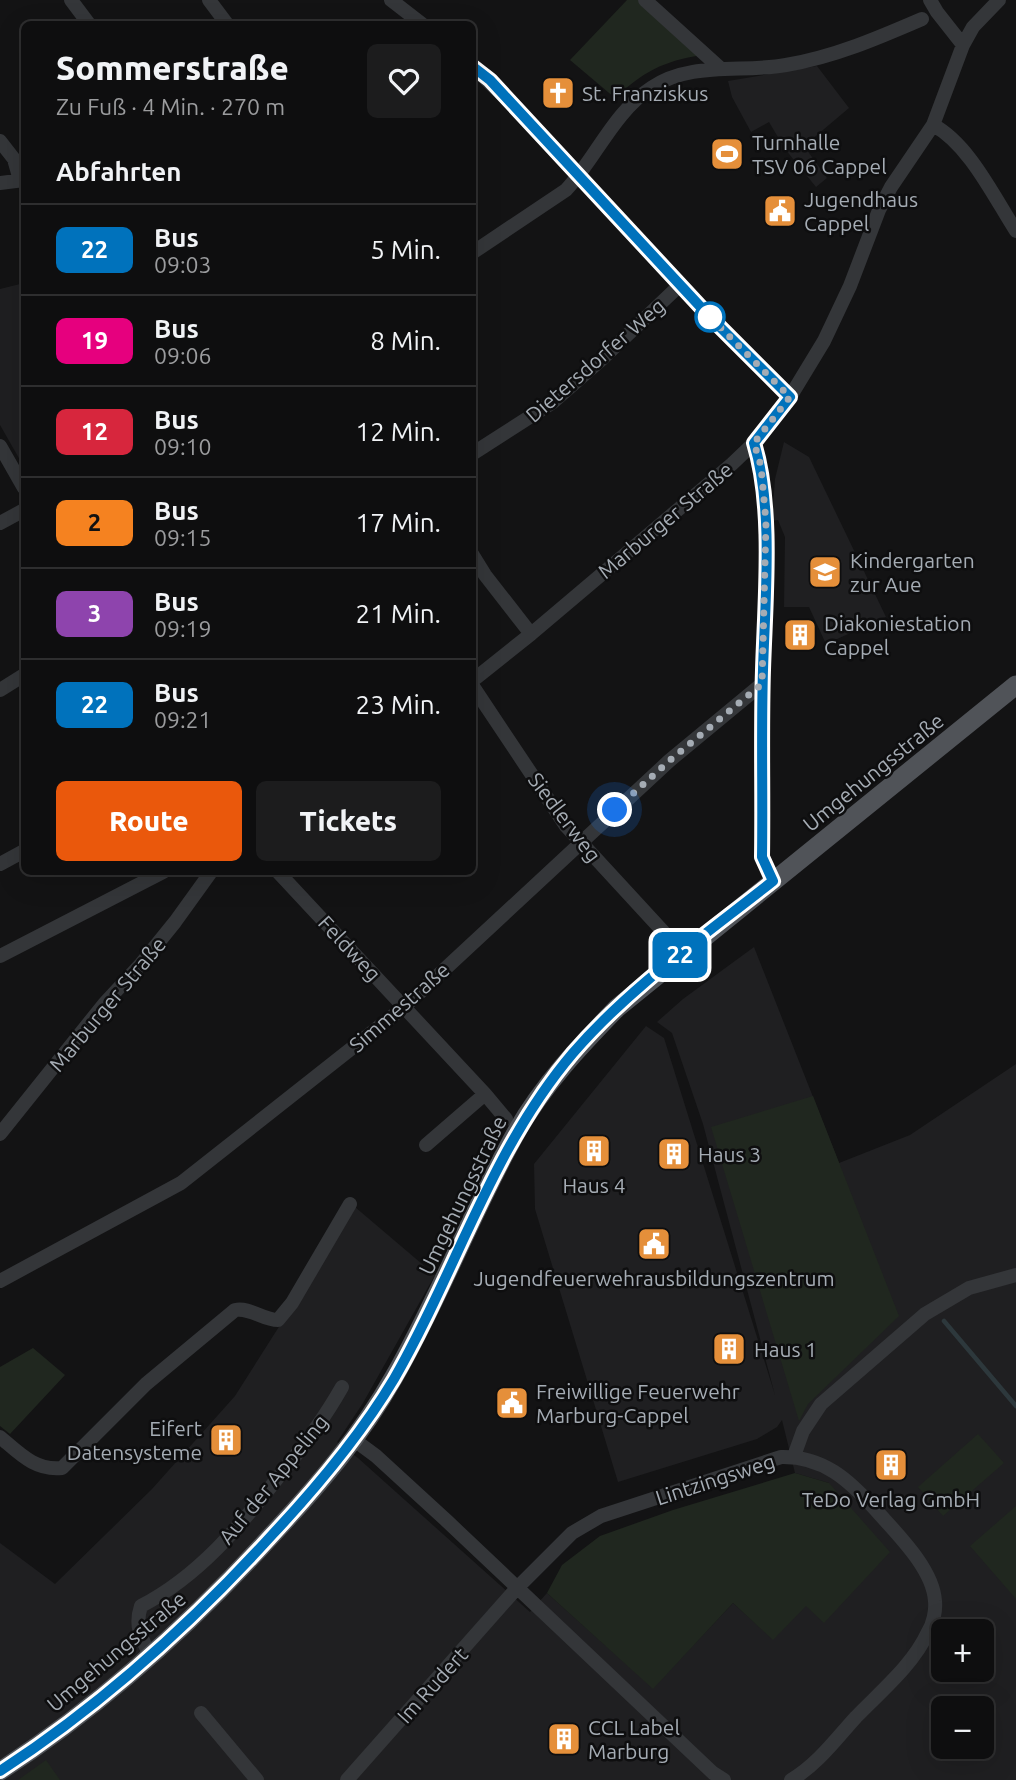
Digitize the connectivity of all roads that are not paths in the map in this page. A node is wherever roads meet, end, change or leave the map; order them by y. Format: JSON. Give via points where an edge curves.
{"nodes":[{"id":1,"x":71,"y":0,"type":"edge"},
{"id":2,"x":209,"y":0,"type":"edge"},
{"id":3,"x":391,"y":0,"type":"edge"},
{"id":4,"x":645,"y":0,"type":"edge"},
{"id":5,"x":930,"y":0,"type":"edge"},
{"id":6,"x":999,"y":0,"type":"edge"},
{"id":7,"x":922,"y":19,"type":"dead end"},
{"id":8,"x":87,"y":21,"type":"edge"},
{"id":9,"x":225,"y":21,"type":"edge"},
{"id":10,"x":418,"y":21,"type":"edge"},
{"id":11,"x":963,"y":45,"type":"junction"},
{"id":12,"x":720,"y":68,"type":"junction"},
{"id":13,"x":476,"y":70,"type":"edge"},
{"id":14,"x":933,"y":125,"type":"junction"},
{"id":15,"x":0,"y":141,"type":"edge"},
{"id":16,"x":21,"y":177,"type":"edge"},
{"id":17,"x":578,"y":177,"type":"junction"},
{"id":18,"x":21,"y":180,"type":"edge"},
{"id":19,"x":0,"y":183,"type":"edge"},
{"id":20,"x":1016,"y":231,"type":"edge"},
{"id":21,"x":476,"y":250,"type":"edge"},
{"id":22,"x":680,"y":285,"type":"junction"},
{"id":23,"x":790,"y":397,"type":"junction"},
{"id":24,"x":754,"y":443,"type":"junction"},
{"id":25,"x":0,"y":446,"type":"edge"},
{"id":26,"x":476,"y":451,"type":"edge"},
{"id":27,"x":21,"y":483,"type":"edge"},
{"id":28,"x":21,"y":512,"type":"edge"},
{"id":29,"x":0,"y":523,"type":"edge"},
{"id":30,"x":476,"y":560,"type":"edge"},
{"id":31,"x":531,"y":634,"type":"junction"},
{"id":32,"x":21,"y":677,"type":"edge"},
{"id":33,"x":476,"y":680,"type":"edge"},
{"id":34,"x":762,"y":684,"type":"junction"},
{"id":35,"x":1016,"y":685,"type":"edge"},
{"id":36,"x":476,"y":689,"type":"edge"},
{"id":37,"x":0,"y":690,"type":"edge"},
{"id":38,"x":579,"y":842,"type":"junction"},
{"id":39,"x":21,"y":853,"type":"edge"},
{"id":40,"x":0,"y":864,"type":"edge"},
{"id":41,"x":157,"y":875,"type":"edge"},
{"id":42,"x":209,"y":875,"type":"edge"},
{"id":43,"x":281,"y":875,"type":"edge"},
{"id":44,"x":773,"y":881,"type":"junction"},
{"id":45,"x":670,"y":939,"type":"dead end"},
{"id":46,"x":0,"y":956,"type":"edge"},
{"id":47,"x":404,"y":1007,"type":"junction"},
{"id":48,"x":485,"y":1094,"type":"junction"},
{"id":49,"x":506,"y":1119,"type":"dead end"},
{"id":50,"x":0,"y":1134,"type":"edge"},
{"id":51,"x":426,"y":1145,"type":"dead end"},
{"id":52,"x":350,"y":1204,"type":"dead end"},
{"id":53,"x":1016,"y":1275,"type":"edge"},
{"id":54,"x":0,"y":1281,"type":"edge"},
{"id":55,"x":342,"y":1387,"type":"dead end"},
{"id":56,"x":0,"y":1437,"type":"edge"},
{"id":57,"x":354,"y":1439,"type":"junction"},
{"id":58,"x":794,"y":1456,"type":"junction"},
{"id":59,"x":516,"y":1589,"type":"junction"},
{"id":60,"x":151,"y":1657,"type":"junction"},
{"id":61,"x":201,"y":1713,"type":"dead end"},
{"id":62,"x":0,"y":1770,"type":"edge"},
{"id":63,"x":257,"y":1780,"type":"edge"},
{"id":64,"x":346,"y":1780,"type":"edge"},
{"id":65,"x":724,"y":1780,"type":"edge"},
{"id":66,"x":791,"y":1780,"type":"edge"}],
"edges":[{"from":1,"to":8,"type":"street"},
{"from":2,"to":9,"type":"street"},
{"from":3,"to":10,"type":"street"},
{"from":4,"to":12,"type":"street"},
{"from":5,"to":11,"type":"street"},
{"from":6,"to":11,"type":"street","name":"Marburger Straße"},
{"from":7,"to":12,"type":"street","via":[[819,58],[766,68]]},
{"from":11,"to":14,"type":"street","name":"Marburger Straße"},
{"from":12,"to":17,"type":"street","via":[[663,81],[641,95],[617,120]]},
{"from":13,"to":17,"type":"street"},
{"from":14,"to":20,"type":"street","via":[[967,155]]},
{"from":14,"to":23,"type":"street","name":"Marburger Straße","via":[[891,187],[836,321]]},
{"from":15,"to":16,"type":"street"},
{"from":17,"to":21,"type":"street","via":[[566,190]]},
{"from":17,"to":22,"type":"street"},
{"from":18,"to":19,"type":"street"},
{"from":22,"to":23,"type":"street"},
{"from":22,"to":26,"type":"street","name":"Dietersdorfer Weg","via":[[553,402]]},
{"from":23,"to":24,"type":"street","name":"Marburger Straße"},
{"from":24,"to":31,"type":"street","name":"Marburger Straße"},
{"from":24,"to":34,"type":"street","via":[[766,522]]},
{"from":25,"to":27,"type":"street"},
{"from":28,"to":29,"type":"street"},
{"from":30,"to":31,"type":"street"},
{"from":31,"to":33,"type":"street","name":"Marburger Straße"},
{"from":32,"to":37,"type":"street"},
{"from":34,"to":38,"type":"street","name":"Simmestraße"},
{"from":34,"to":44,"type":"street","via":[[762,857]]},
{"from":35,"to":44,"type":"main road","name":"Umgehungsstraße"},
{"from":36,"to":38,"type":"street","name":"Siedlerweg"},
{"from":38,"to":45,"type":"street","name":"Siedlerweg"},
{"from":38,"to":47,"type":"street","name":"Simmestraße"},
{"from":39,"to":40,"type":"street"},
{"from":41,"to":46,"type":"street"},
{"from":42,"to":50,"type":"street","name":"Marburger Straße"},
{"from":43,"to":47,"type":"street","name":"Feldweg"},
{"from":44,"to":57,"type":"main road","name":"Umgehungsstraße","via":[[617,1007],[557,1073],[517,1130],[429,1314]]},
{"from":47,"to":48,"type":"street","name":"Feldweg"},
{"from":47,"to":54,"type":"street","name":"Simmestraße","via":[[181,1182]]},
{"from":48,"to":49,"type":"street","name":"Feldweg"},
{"from":48,"to":51,"type":"street"},
{"from":52,"to":56,"type":"street","via":[[278,1320],[235,1310],[146,1384],[62,1468],[48,1470],[31,1462]]},
{"from":53,"to":58,"type":"street","via":[[969,1288],[925,1314],[821,1404],[803,1431]]},
{"from":55,"to":60,"type":"street","name":"Auf der Appeling","via":[[322,1421],[245,1520],[168,1592],[141,1606],[138,1632]]},
{"from":57,"to":59,"type":"street"},
{"from":57,"to":60,"type":"main road","name":"Umgehungsstraße","via":[[240,1570]]},
{"from":58,"to":59,"type":"street","name":"Lintzingsweg","via":[[601,1516],[572,1533]]},
{"from":58,"to":66,"type":"street","name":"Lintzingsweg","via":[[826,1466],[860,1493],[912,1552],[935,1601],[929,1631],[906,1664],[814,1762]]},
{"from":59,"to":64,"type":"street","name":"Im Rudert"},
{"from":59,"to":65,"type":"street"},
{"from":60,"to":62,"type":"main road","name":"Umgehungsstraße"},
{"from":61,"to":63,"type":"street"}]}
